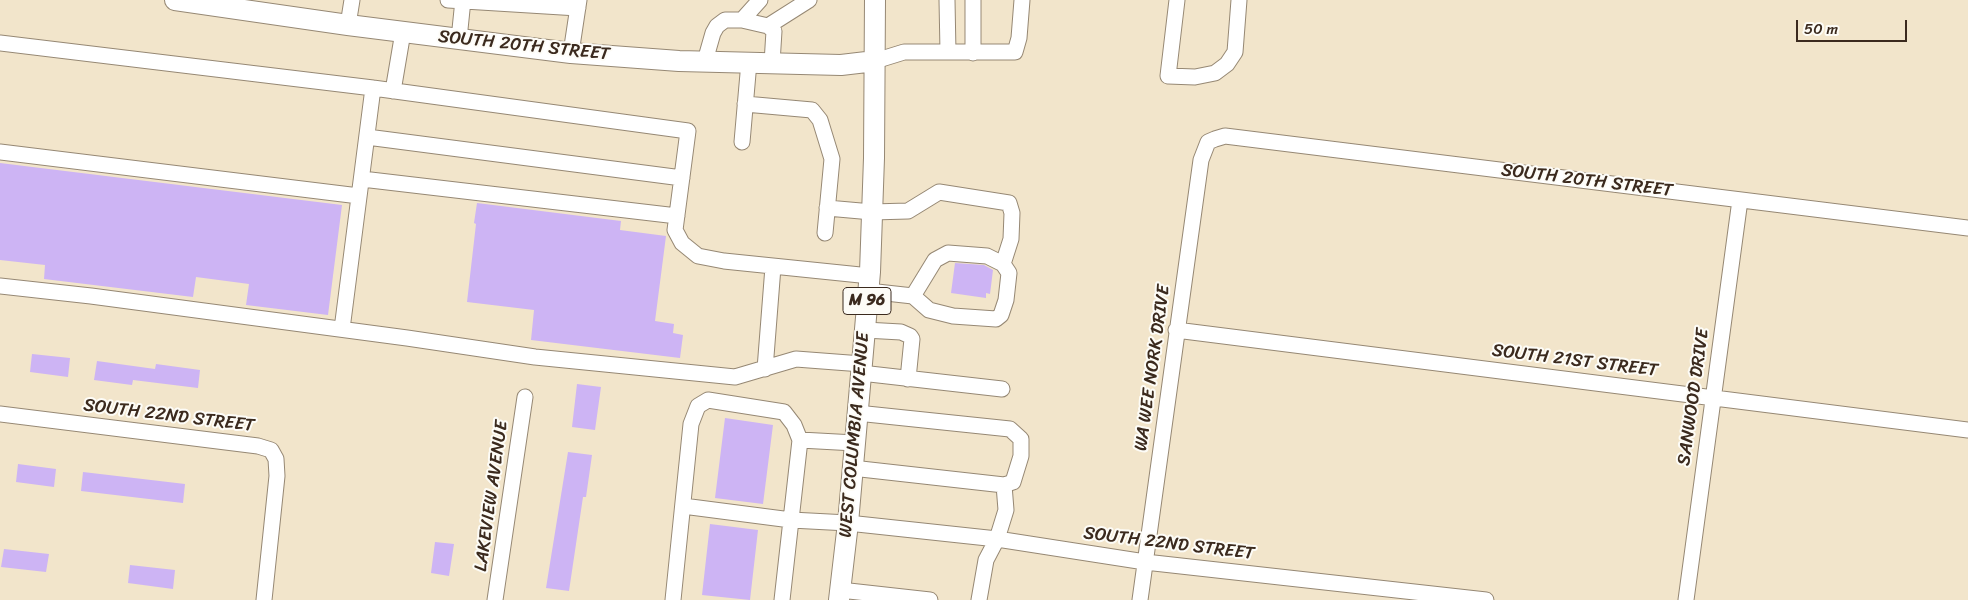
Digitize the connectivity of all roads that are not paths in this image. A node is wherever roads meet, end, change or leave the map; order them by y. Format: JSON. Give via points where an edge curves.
{"nodes":[{"id":1,"x":175,"y":0,"type":"edge"},
{"id":2,"x":352,"y":0,"type":"edge"},
{"id":3,"x":760,"y":0,"type":"edge"},
{"id":4,"x":809,"y":0,"type":"edge"},
{"id":5,"x":875,"y":0,"type":"edge"},
{"id":6,"x":947,"y":0,"type":"edge"},
{"id":7,"x":974,"y":0,"type":"edge"},
{"id":8,"x":1022,"y":0,"type":"edge"},
{"id":9,"x":1177,"y":0,"type":"edge"},
{"id":10,"x":1239,"y":0,"type":"edge"},
{"id":11,"x":458,"y":1,"type":"edge"},
{"id":12,"x":578,"y":4,"type":"edge"},
{"id":13,"x":742,"y":20,"type":"junction"},
{"id":14,"x":348,"y":25,"type":"junction"},
{"id":15,"x":768,"y":26,"type":"junction"},
{"id":16,"x":403,"y":32,"type":"junction"},
{"id":17,"x":459,"y":39,"type":"junction"},
{"id":18,"x":0,"y":43,"type":"edge"},
{"id":19,"x":948,"y":52,"type":"junction"},
{"id":20,"x":571,"y":53,"type":"junction"},
{"id":21,"x":973,"y":53,"type":"junction"},
{"id":22,"x":875,"y":60,"type":"junction"},
{"id":23,"x":705,"y":61,"type":"junction"},
{"id":24,"x":749,"y":62,"type":"junction"},
{"id":25,"x":772,"y":63,"type":"junction"},
{"id":26,"x":373,"y":88,"type":"junction"},
{"id":27,"x":393,"y":91,"type":"junction"},
{"id":28,"x":746,"y":104,"type":"junction"},
{"id":29,"x":367,"y":137,"type":"junction"},
{"id":30,"x":742,"y":142,"type":"dead end"},
{"id":31,"x":1208,"y":142,"type":"joint"},
{"id":32,"x":0,"y":152,"type":"edge"},
{"id":33,"x":362,"y":178,"type":"junction"},
{"id":34,"x":682,"y":178,"type":"junction"},
{"id":35,"x":359,"y":196,"type":"junction"},
{"id":36,"x":1740,"y":200,"type":"junction"},
{"id":37,"x":827,"y":208,"type":"junction"},
{"id":38,"x":872,"y":212,"type":"junction"},
{"id":39,"x":677,"y":216,"type":"junction"},
{"id":40,"x":1968,"y":228,"type":"edge"},
{"id":41,"x":825,"y":233,"type":"dead end"},
{"id":42,"x":1003,"y":264,"type":"junction"},
{"id":43,"x":773,"y":267,"type":"junction"},
{"id":44,"x":869,"y":283,"type":"junction"},
{"id":45,"x":0,"y":286,"type":"edge"},
{"id":46,"x":913,"y":296,"type":"junction"},
{"id":47,"x":342,"y":329,"type":"junction"},
{"id":48,"x":865,"y":330,"type":"junction"},
{"id":49,"x":1176,"y":330,"type":"junction"},
{"id":50,"x":765,"y":369,"type":"junction"},
{"id":51,"x":861,"y":369,"type":"junction"},
{"id":52,"x":908,"y":379,"type":"junction"},
{"id":53,"x":1002,"y":389,"type":"dead end"},
{"id":54,"x":525,"y":397,"type":"dead end"},
{"id":55,"x":1713,"y":398,"type":"junction"},
{"id":56,"x":857,"y":413,"type":"junction"},
{"id":57,"x":0,"y":414,"type":"edge"},
{"id":58,"x":1968,"y":430,"type":"edge"},
{"id":59,"x":800,"y":440,"type":"junction"},
{"id":60,"x":854,"y":444,"type":"junction"},
{"id":61,"x":852,"y":468,"type":"junction"},
{"id":62,"x":1004,"y":485,"type":"junction"},
{"id":63,"x":683,"y":506,"type":"junction"},
{"id":64,"x":791,"y":520,"type":"junction"},
{"id":65,"x":848,"y":523,"type":"junction"},
{"id":66,"x":997,"y":539,"type":"junction"},
{"id":67,"x":1145,"y":562,"type":"junction"},
{"id":68,"x":839,"y":595,"type":"edge"},
{"id":69,"x":264,"y":600,"type":"edge"},
{"id":70,"x":495,"y":600,"type":"edge"},
{"id":71,"x":673,"y":600,"type":"edge"},
{"id":72,"x":782,"y":600,"type":"edge"},
{"id":73,"x":930,"y":600,"type":"edge"},
{"id":74,"x":979,"y":600,"type":"edge"},
{"id":75,"x":1140,"y":600,"type":"edge"},
{"id":76,"x":1486,"y":600,"type":"edge"},
{"id":77,"x":1686,"y":600,"type":"edge"}],
"edges":[{"from":1,"to":14,"type":"main road","name":"SOUTH 20TH STREET"},
{"from":2,"to":14,"type":"street"},
{"from":3,"to":13,"type":"street"},
{"from":4,"to":15,"type":"street"},
{"from":5,"to":22,"type":"main road","name":"WEST COLUMBIA AVENUE","number":"M 96"},
{"from":6,"to":19,"type":"street"},
{"from":7,"to":21,"type":"street"},
{"from":8,"to":21,"type":"street","via":[[1015,52]]},
{"from":9,"to":10,"type":"street","via":[[1168,76],[1195,77],[1215,73],[1227,64],[1234,52]]},
{"from":11,"to":12,"type":"street"},
{"from":11,"to":17,"type":"street"},
{"from":12,"to":20,"type":"street"},
{"from":13,"to":15,"type":"street"},
{"from":13,"to":23,"type":"street","via":[[725,20],[717,26]]},
{"from":14,"to":16,"type":"main road","name":"SOUTH 20TH STREET"},
{"from":15,"to":25,"type":"street","via":[[774,31]]},
{"from":16,"to":17,"type":"main road","name":"SOUTH 20TH STREET"},
{"from":16,"to":27,"type":"street"},
{"from":17,"to":20,"type":"main road","name":"SOUTH 20TH STREET"},
{"from":18,"to":26,"type":"street"},
{"from":19,"to":21,"type":"street"},
{"from":19,"to":22,"type":"street","via":[[904,52]]},
{"from":20,"to":23,"type":"main road","name":"SOUTH 20TH STREET"},
{"from":22,"to":25,"type":"main road","name":"SOUTH 20TH STREET","via":[[841,65]]},
{"from":22,"to":38,"type":"main road","name":"WEST COLUMBIA AVENUE","number":"M 96"},
{"from":23,"to":24,"type":"main road","name":"SOUTH 20TH STREET"},
{"from":24,"to":25,"type":"main road","name":"SOUTH 20TH STREET"},
{"from":24,"to":28,"type":"street"},
{"from":26,"to":27,"type":"street"},
{"from":26,"to":29,"type":"street"},
{"from":27,"to":34,"type":"street","via":[[688,130]]},
{"from":28,"to":30,"type":"street"},
{"from":28,"to":37,"type":"street","via":[[812,110],[820,120],[832,159]]},
{"from":29,"to":33,"type":"street"},
{"from":29,"to":34,"type":"street"},
{"from":31,"to":36,"type":"street","name":"SOUTH 20TH STREET","via":[[1225,136]]},
{"from":31,"to":49,"type":"street","name":"WA WEE NORK DRIVE","via":[[1201,160]]},
{"from":32,"to":35,"type":"street"},
{"from":33,"to":35,"type":"street"},
{"from":33,"to":39,"type":"street"},
{"from":34,"to":39,"type":"street"},
{"from":35,"to":47,"type":"street"},
{"from":36,"to":40,"type":"street","name":"SOUTH 20TH STREET"},
{"from":36,"to":55,"type":"street","name":"SANWOOD DRIVE"},
{"from":37,"to":38,"type":"street"},
{"from":37,"to":41,"type":"street"},
{"from":38,"to":42,"type":"street","via":[[908,211],[939,192],[1009,203],[1011,239]]},
{"from":38,"to":44,"type":"main road","name":"WEST COLUMBIA AVENUE","number":"M 96"},
{"from":39,"to":43,"type":"street","via":[[676,230],[682,243],[698,256]]},
{"from":42,"to":46,"type":"street","via":[[987,256],[948,253],[935,260]]},
{"from":42,"to":46,"type":"street","via":[[1009,273],[1006,300],[1001,315],[996,319],[953,316],[929,310]]},
{"from":43,"to":44,"type":"street"},
{"from":43,"to":50,"type":"street"},
{"from":44,"to":46,"type":"street"},
{"from":44,"to":48,"type":"main road","name":"WEST COLUMBIA AVENUE","number":"M 96"},
{"from":45,"to":47,"type":"street"},
{"from":47,"to":50,"type":"street","via":[[535,357],[735,377]]},
{"from":48,"to":51,"type":"main road","name":"WEST COLUMBIA AVENUE","number":"M 96"},
{"from":48,"to":52,"type":"street","via":[[901,332],[910,336]]},
{"from":49,"to":55,"type":"street","name":"SOUTH 21ST STREET"},
{"from":49,"to":67,"type":"street","name":"WA WEE NORK DRIVE"},
{"from":50,"to":51,"type":"street","via":[[796,360]]},
{"from":51,"to":52,"type":"street"},
{"from":51,"to":56,"type":"main road","name":"WEST COLUMBIA AVENUE","number":"M 96"},
{"from":52,"to":53,"type":"street"},
{"from":54,"to":70,"type":"street","name":"LAKEVIEW AVENUE"},
{"from":55,"to":58,"type":"street","name":"SOUTH 21ST STREET"},
{"from":55,"to":77,"type":"street","name":"SANWOOD DRIVE"},
{"from":56,"to":60,"type":"main road","name":"WEST COLUMBIA AVENUE","number":"M 96"},
{"from":56,"to":62,"type":"street","via":[[1010,429],[1021,439],[1021,456],[1013,482]]},
{"from":57,"to":69,"type":"street","name":"SOUTH 22ND STREET","via":[[271,450],[276,459],[277,476]]},
{"from":59,"to":60,"type":"street"},
{"from":59,"to":63,"type":"street","via":[[784,412],[708,400],[698,406],[691,424]]},
{"from":59,"to":64,"type":"street"},
{"from":60,"to":61,"type":"main road","name":"WEST COLUMBIA AVENUE","number":"M 96"},
{"from":61,"to":62,"type":"street"},
{"from":61,"to":65,"type":"main road","name":"WEST COLUMBIA AVENUE","number":"M 96"},
{"from":62,"to":66,"type":"street","via":[[1006,510]]},
{"from":63,"to":64,"type":"street","name":"SOUTH 22ND STREET"},
{"from":63,"to":71,"type":"street"},
{"from":64,"to":65,"type":"street","name":"SOUTH 22ND STREET"},
{"from":64,"to":72,"type":"street"},
{"from":65,"to":66,"type":"street","name":"SOUTH 22ND STREET"},
{"from":65,"to":68,"type":"main road","name":"WEST COLUMBIA AVENUE","number":"M 96"},
{"from":66,"to":67,"type":"street","name":"SOUTH 22ND STREET"},
{"from":66,"to":74,"type":"street","via":[[986,560]]},
{"from":67,"to":75,"type":"street","name":"WA WEE NORK DRIVE"},
{"from":67,"to":76,"type":"street","name":"SOUTH 22ND STREET"},
{"from":68,"to":73,"type":"street"}]}
